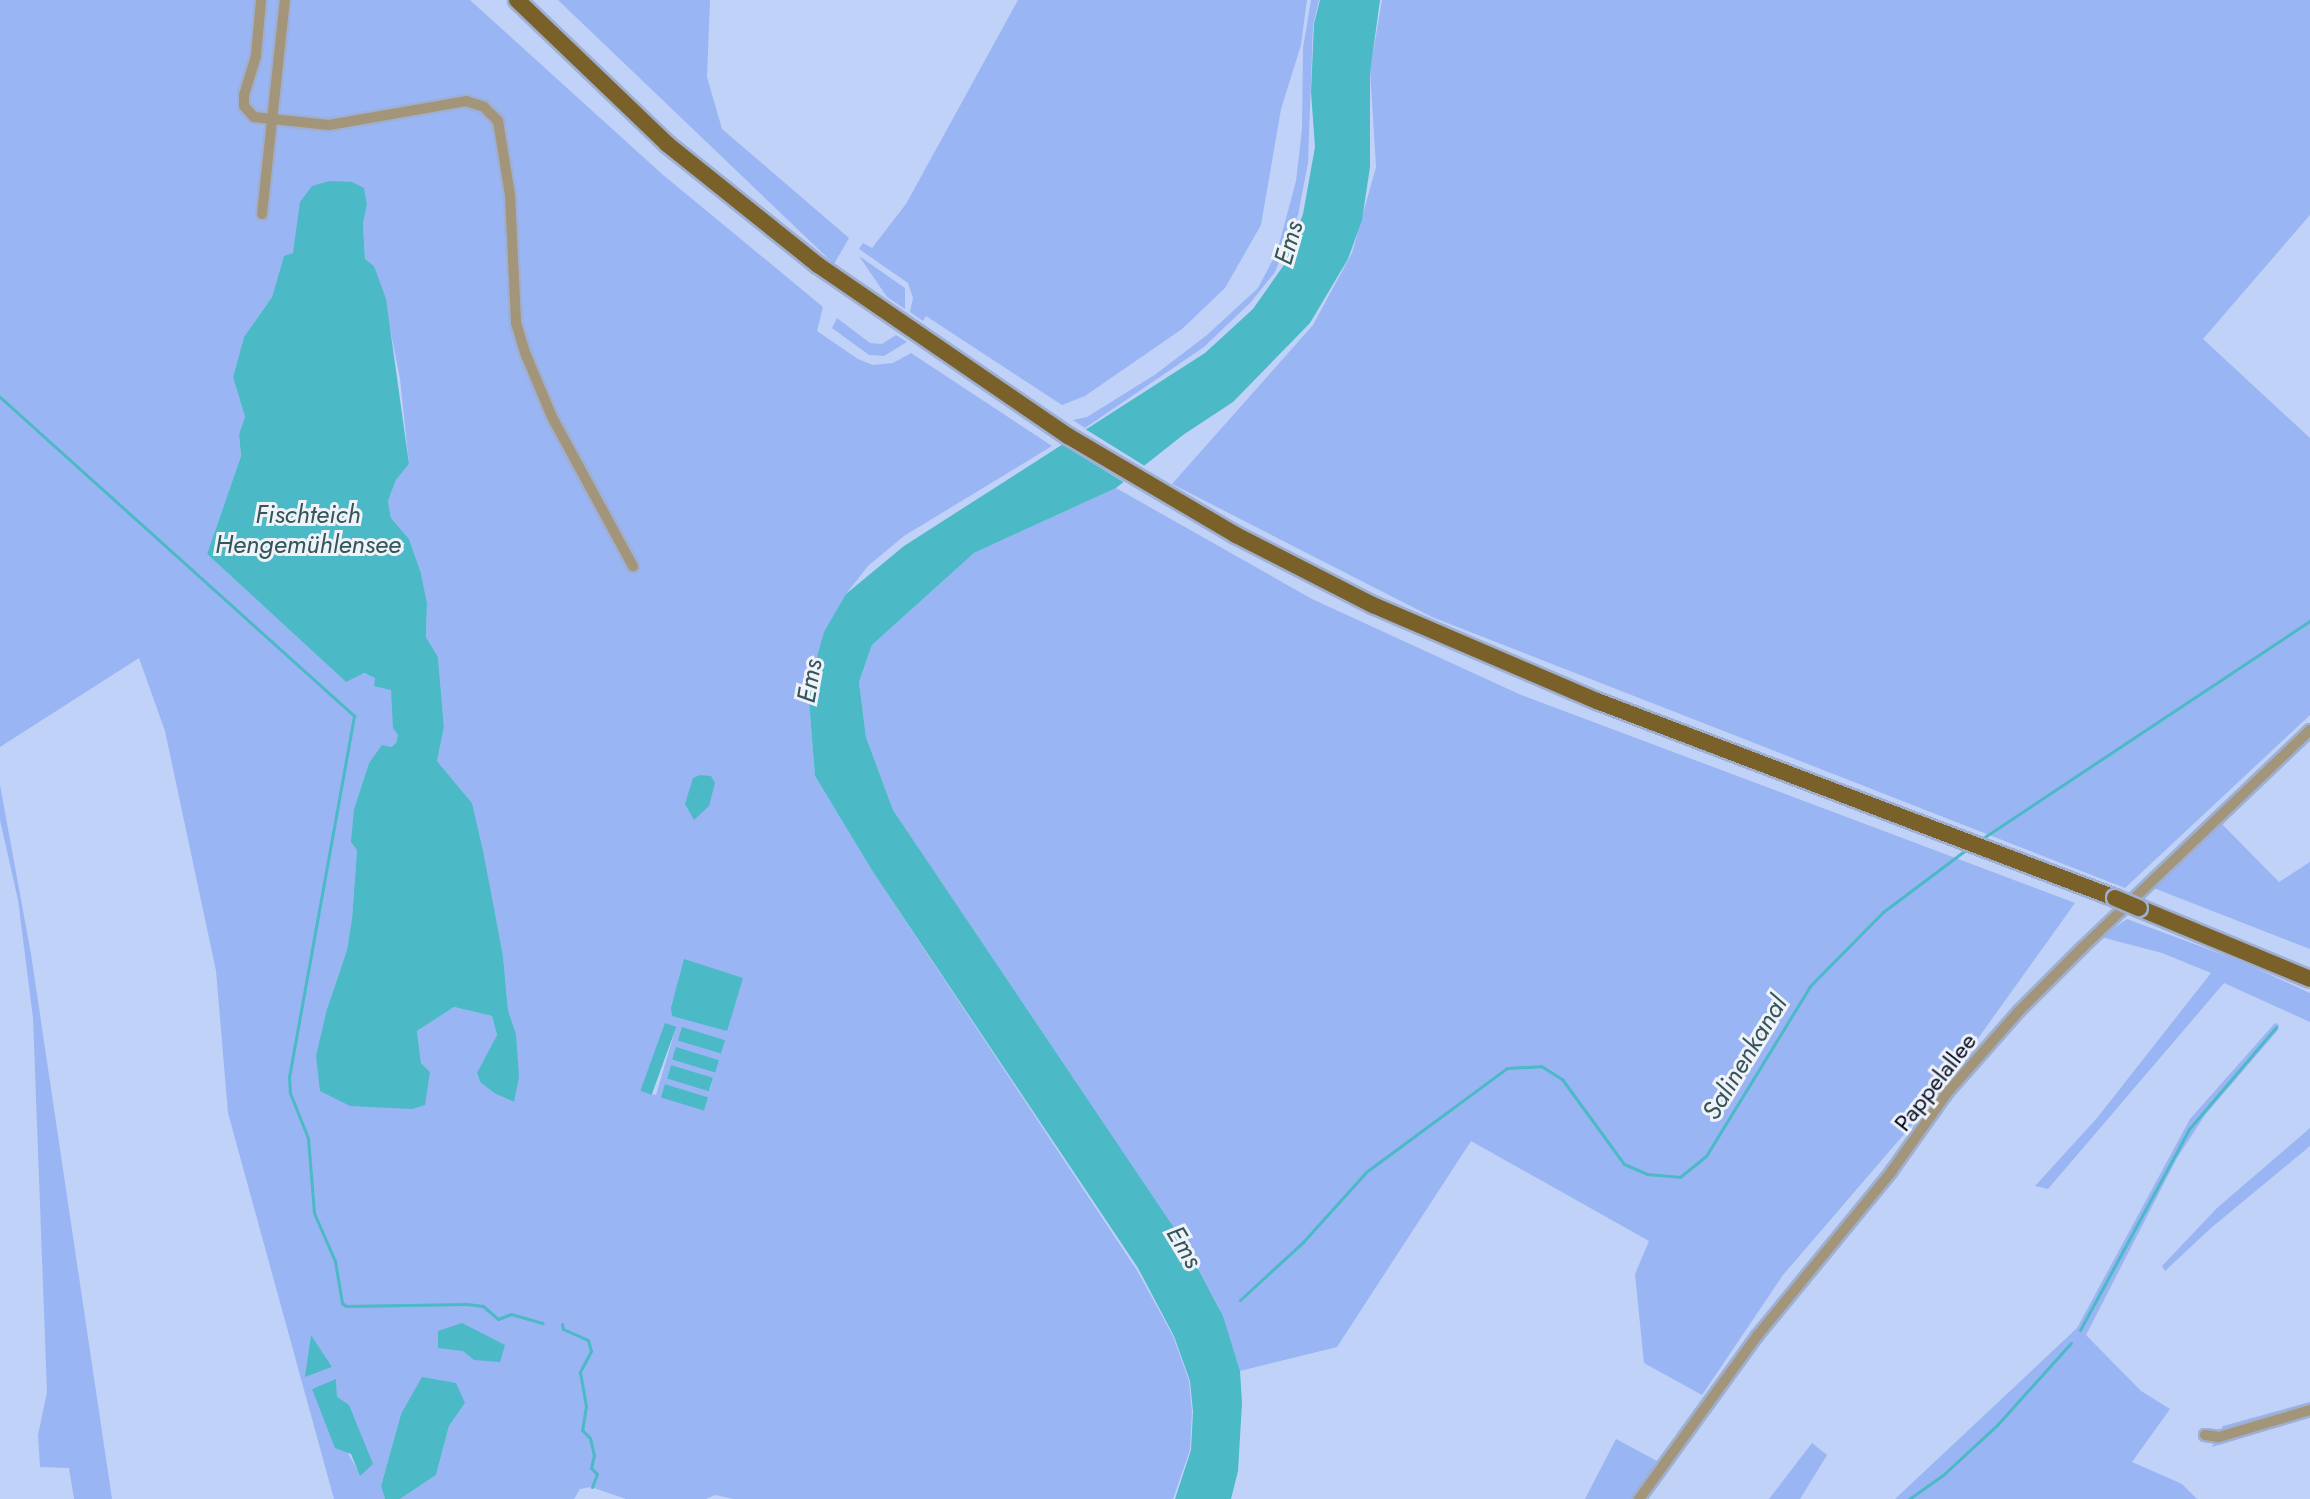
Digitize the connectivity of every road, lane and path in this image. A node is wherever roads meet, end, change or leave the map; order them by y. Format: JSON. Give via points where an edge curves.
{"nodes":[{"id":1,"x":261,"y":0,"type":"edge"},
{"id":2,"x":285,"y":0,"type":"edge"},
{"id":3,"x":517,"y":0,"type":"edge"},
{"id":4,"x":273,"y":120,"type":"junction"},
{"id":5,"x":262,"y":214,"type":"dead end"},
{"id":6,"x":633,"y":566,"type":"dead end"},
{"id":7,"x":2310,"y":730,"type":"edge"},
{"id":8,"x":2310,"y":979,"type":"edge"},
{"id":9,"x":2310,"y":1410,"type":"edge"},
{"id":10,"x":2205,"y":1435,"type":"dead end"},
{"id":11,"x":1639,"y":1499,"type":"edge"}],
"edges":[{"from":1,"to":4,"type":"street","via":[[244,106],[254,117]]},
{"from":2,"to":4,"type":"street"},
{"from":3,"to":8,"type":"main road","bridge":true,"via":[[667,144],[761,222],[893,320],[1068,436],[1212,521],[1466,646]]},
{"from":4,"to":5,"type":"street"},
{"from":4,"to":6,"type":"street","via":[[329,125],[466,101],[484,107],[498,121],[510,195],[516,323],[552,417]]},
{"from":7,"to":11,"type":"street","name":"Pappelallee","via":[[2083,947],[1955,1083],[1891,1172],[1757,1336]]},
{"from":9,"to":10,"type":"street","via":[[2219,1437]]}]}
